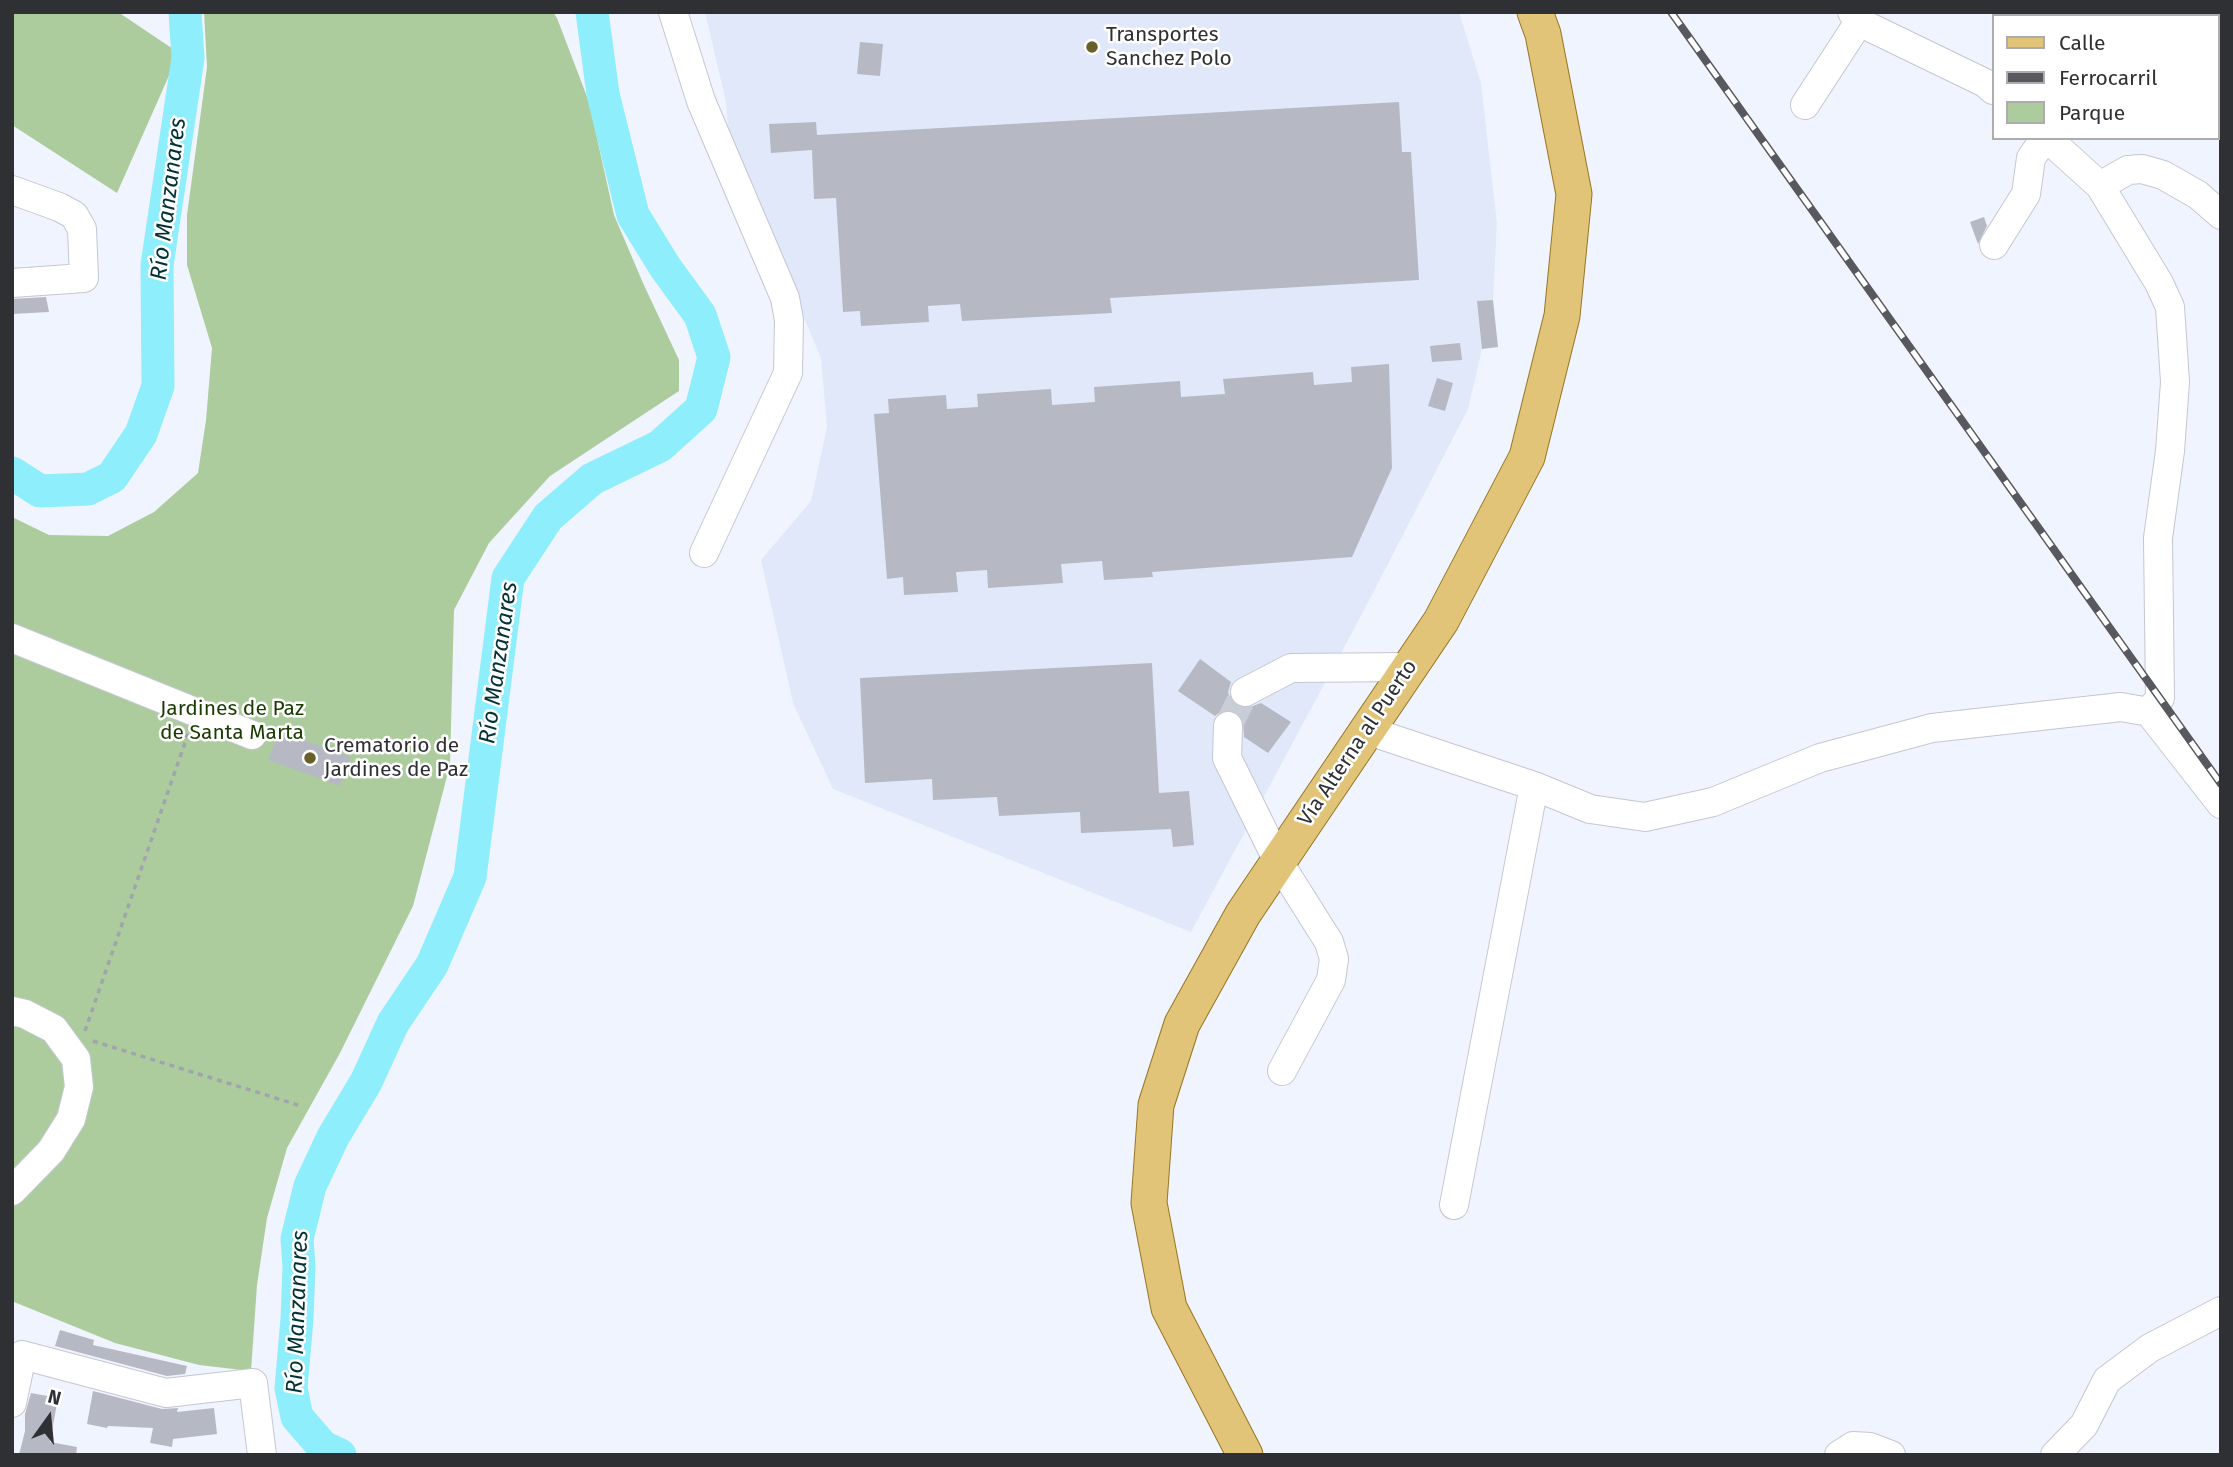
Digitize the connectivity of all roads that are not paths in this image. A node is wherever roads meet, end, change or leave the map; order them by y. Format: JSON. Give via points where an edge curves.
{"nodes":[{"id":1,"x":673,"y":12,"type":"edge"},
{"id":2,"x":1535,"y":12,"type":"edge"},
{"id":3,"x":2122,"y":12,"type":"edge"},
{"id":4,"x":2132,"y":12,"type":"edge"},
{"id":5,"x":1855,"y":17,"type":"edge"},
{"id":6,"x":1991,"y":80,"type":"edge"},
{"id":7,"x":1805,"y":105,"type":"dead end"},
{"id":8,"x":2044,"y":140,"type":"edge"},
{"id":9,"x":2048,"y":140,"type":"edge"},
{"id":10,"x":2100,"y":186,"type":"junction"},
{"id":11,"x":12,"y":190,"type":"edge"},
{"id":12,"x":2221,"y":215,"type":"edge"},
{"id":13,"x":1994,"y":245,"type":"dead end"},
{"id":14,"x":12,"y":283,"type":"edge"},
{"id":15,"x":704,"y":553,"type":"dead end"},
{"id":16,"x":12,"y":638,"type":"edge"},
{"id":17,"x":1409,"y":667,"type":"junction"},
{"id":18,"x":1245,"y":692,"type":"tunnel mouth"},
{"id":19,"x":2148,"y":712,"type":"junction"},
{"id":20,"x":1228,"y":726,"type":"tunnel mouth"},
{"id":21,"x":1366,"y":730,"type":"junction"},
{"id":22,"x":252,"y":735,"type":"dead end"},
{"id":23,"x":1534,"y":786,"type":"junction"},
{"id":24,"x":2221,"y":804,"type":"edge"},
{"id":25,"x":1278,"y":862,"type":"junction"},
{"id":26,"x":12,"y":1011,"type":"edge"},
{"id":27,"x":1282,"y":1071,"type":"dead end"},
{"id":28,"x":12,"y":1191,"type":"edge"},
{"id":29,"x":1454,"y":1205,"type":"dead end"},
{"id":30,"x":2221,"y":1311,"type":"edge"},
{"id":31,"x":12,"y":1403,"type":"edge"},
{"id":32,"x":262,"y":1455,"type":"edge"},
{"id":33,"x":1245,"y":1455,"type":"edge"},
{"id":34,"x":1839,"y":1455,"type":"edge"},
{"id":35,"x":1891,"y":1455,"type":"edge"},
{"id":36,"x":2055,"y":1455,"type":"edge"}],
"edges":[{"from":1,"to":15,"type":"street","via":[[701,101],[785,298],[789,320],[788,373]]},
{"from":2,"to":17,"type":"main road","name":"Vía Alterna al Puerto","via":[[1574,194],[1562,316],[1527,457],[1441,621]]},
{"from":3,"to":4,"type":"street"},
{"from":5,"to":6,"type":"street"},
{"from":5,"to":7,"type":"street"},
{"from":8,"to":13,"type":"street","via":[[2031,158],[2026,194]]},
{"from":9,"to":10,"type":"street"},
{"from":10,"to":12,"type":"street","via":[[2128,170],[2163,175]]},
{"from":10,"to":19,"type":"street","via":[[2170,307],[2175,382],[2158,538],[2160,698]]},
{"from":11,"to":14,"type":"street","via":[[74,215],[82,229],[84,278]]},
{"from":16,"to":22,"type":"street"},
{"from":17,"to":18,"type":"street","via":[[1291,668]]},
{"from":17,"to":21,"type":"main road","name":"Vía Alterna al Puerto"},
{"from":19,"to":23,"type":"street","via":[[2121,707],[1932,728],[1820,758],[1713,802],[1645,817],[1590,809]]},
{"from":19,"to":24,"type":"street"},
{"from":20,"to":25,"type":"street","via":[[1227,758]]},
{"from":21,"to":23,"type":"street"},
{"from":21,"to":25,"type":"main road","name":"Vía Alterna al Puerto"},
{"from":23,"to":29,"type":"street"},
{"from":25,"to":27,"type":"street","via":[[1329,942],[1334,958],[1331,980]]},
{"from":25,"to":33,"type":"main road","name":"Vía Alterna al Puerto","via":[[1243,914],[1182,1024],[1156,1105],[1149,1203],[1169,1308]]},
{"from":26,"to":28,"type":"street","via":[[54,1030],[76,1059],[79,1087],[71,1119],[51,1151]]},
{"from":30,"to":36,"type":"street","via":[[2150,1348],[2107,1380],[2084,1425]]},
{"from":31,"to":32,"type":"street","via":[[22,1356],[166,1393],[253,1383]]},
{"from":34,"to":35,"type":"street","via":[[1853,1446]]}]}
